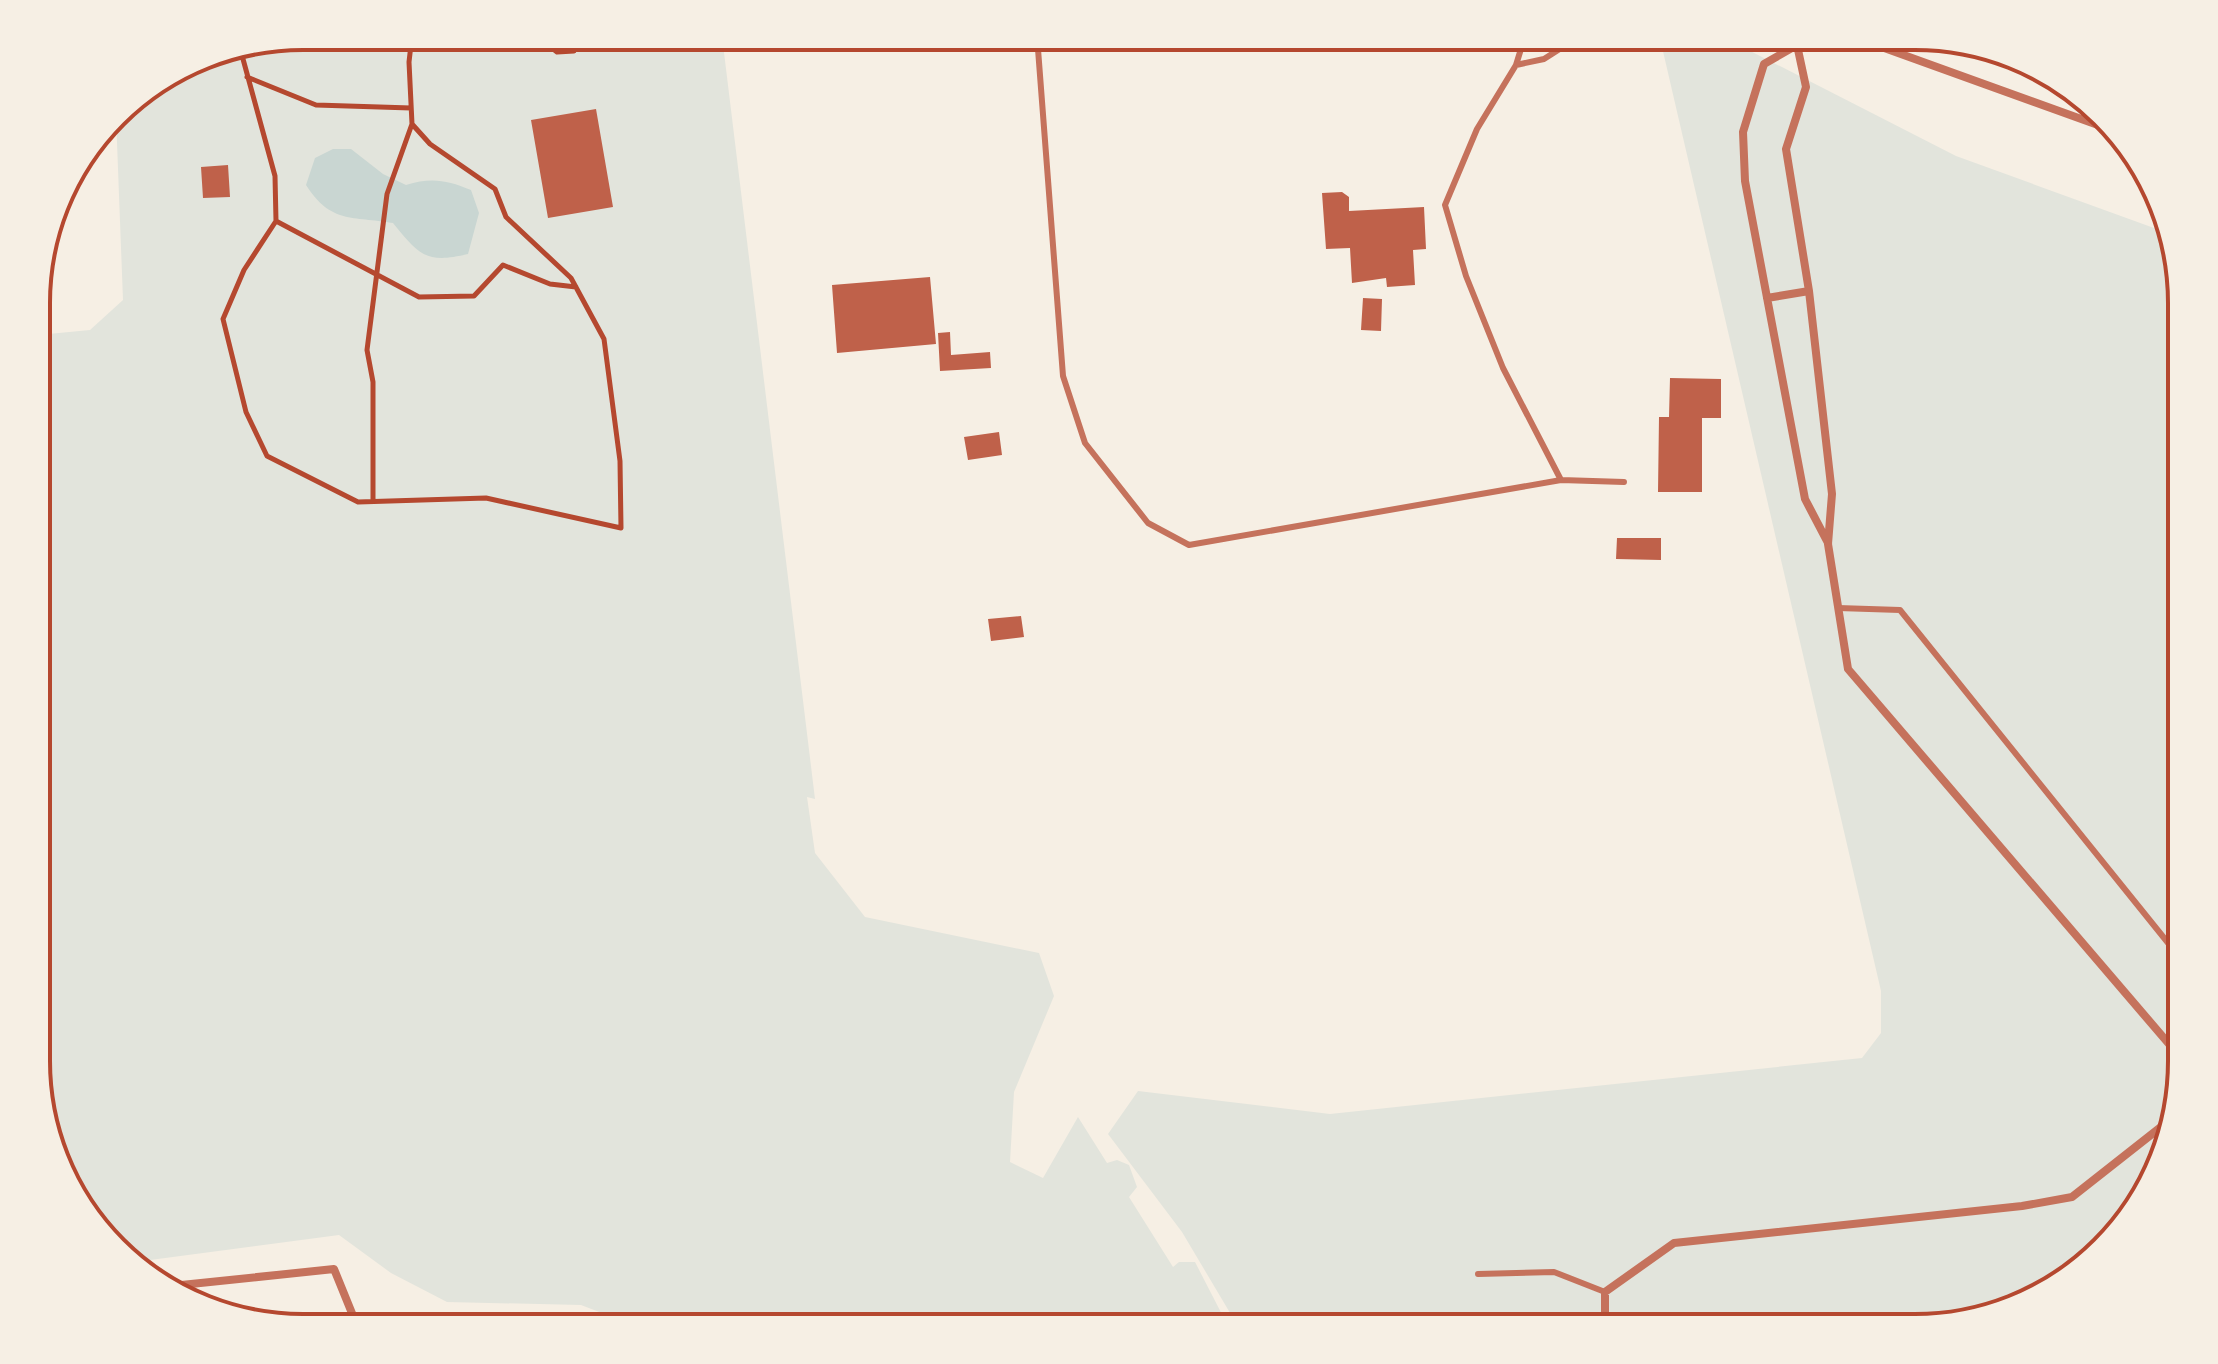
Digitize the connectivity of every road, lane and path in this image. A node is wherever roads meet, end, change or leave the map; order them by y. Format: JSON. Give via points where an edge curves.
{"nodes":[{"id":1,"x":1521,"y":50,"type":"edge"},
{"id":2,"x":1558,"y":50,"type":"edge"},
{"id":3,"x":1784,"y":50,"type":"edge"},
{"id":4,"x":1800,"y":50,"type":"edge"},
{"id":5,"x":1890,"y":50,"type":"edge"},
{"id":6,"x":410,"y":51,"type":"edge"},
{"id":7,"x":556,"y":51,"type":"edge"},
{"id":8,"x":574,"y":51,"type":"dead end"},
{"id":9,"x":1038,"y":51,"type":"edge"},
{"id":10,"x":242,"y":58,"type":"edge"},
{"id":11,"x":1516,"y":65,"type":"junction"},
{"id":12,"x":246,"y":77,"type":"junction"},
{"id":13,"x":411,"y":108,"type":"junction"},
{"id":14,"x":2093,"y":123,"type":"edge"},
{"id":15,"x":412,"y":124,"type":"junction"},
{"id":16,"x":276,"y":221,"type":"junction"},
{"id":17,"x":377,"y":274,"type":"junction"},
{"id":18,"x":576,"y":287,"type":"junction"},
{"id":19,"x":1809,"y":291,"type":"junction"},
{"id":20,"x":1767,"y":298,"type":"junction"},
{"id":21,"x":1561,"y":480,"type":"junction"},
{"id":22,"x":1624,"y":482,"type":"dead end"},
{"id":23,"x":373,"y":501,"type":"junction"},
{"id":24,"x":1828,"y":544,"type":"junction"},
{"id":25,"x":1838,"y":608,"type":"junction"},
{"id":26,"x":2167,"y":942,"type":"edge"},
{"id":27,"x":2167,"y":1042,"type":"edge"},
{"id":28,"x":2158,"y":1129,"type":"edge"},
{"id":29,"x":1478,"y":1274,"type":"dead end"},
{"id":30,"x":185,"y":1285,"type":"edge"},
{"id":31,"x":1605,"y":1292,"type":"junction"},
{"id":32,"x":1605,"y":1313,"type":"edge"},
{"id":33,"x":352,"y":1314,"type":"edge"}],
"edges":[{"from":1,"to":11,"type":"lane"},
{"from":2,"to":11,"type":"lane"},
{"from":3,"to":20,"type":"street","via":[[1764,64],[1743,132],[1745,181]]},
{"from":4,"to":19,"type":"street","via":[[1806,87],[1786,149]]},
{"from":5,"to":14,"type":"street"},
{"from":6,"to":13,"type":"path"},
{"from":7,"to":8,"type":"path"},
{"from":9,"to":21,"type":"lane","via":[[1063,376],[1085,443],[1148,523],[1189,545]]},
{"from":10,"to":12,"type":"path"},
{"from":11,"to":21,"type":"lane","via":[[1477,129],[1445,205],[1466,276],[1503,368]]},
{"from":12,"to":13,"type":"path","via":[[316,105]]},
{"from":12,"to":16,"type":"path","via":[[275,176]]},
{"from":13,"to":15,"type":"path"},
{"from":15,"to":17,"type":"path","via":[[387,194]]},
{"from":15,"to":18,"type":"path","via":[[430,144],[495,189],[506,217]]},
{"from":16,"to":17,"type":"path"},
{"from":16,"to":23,"type":"path","via":[[244,270],[223,319],[246,412],[267,456],[358,502]]},
{"from":17,"to":18,"type":"path","via":[[419,297],[474,296],[503,265],[550,284]]},
{"from":17,"to":23,"type":"path","via":[[367,350],[373,382]]},
{"from":18,"to":23,"type":"path","via":[[604,339],[620,461],[621,528],[486,498]]},
{"from":19,"to":20,"type":"street"},
{"from":19,"to":24,"type":"street","via":[[1832,494]]},
{"from":20,"to":24,"type":"street","via":[[1805,499]]},
{"from":21,"to":22,"type":"lane"},
{"from":24,"to":25,"type":"street"},
{"from":25,"to":26,"type":"lane","via":[[1900,610]]},
{"from":25,"to":27,"type":"street","via":[[1848,669]]},
{"from":28,"to":31,"type":"street","via":[[2072,1197],[1674,1243]]},
{"from":29,"to":31,"type":"lane","via":[[1554,1272]]},
{"from":30,"to":33,"type":"street","via":[[334,1269]]},
{"from":31,"to":32,"type":"street"}]}
